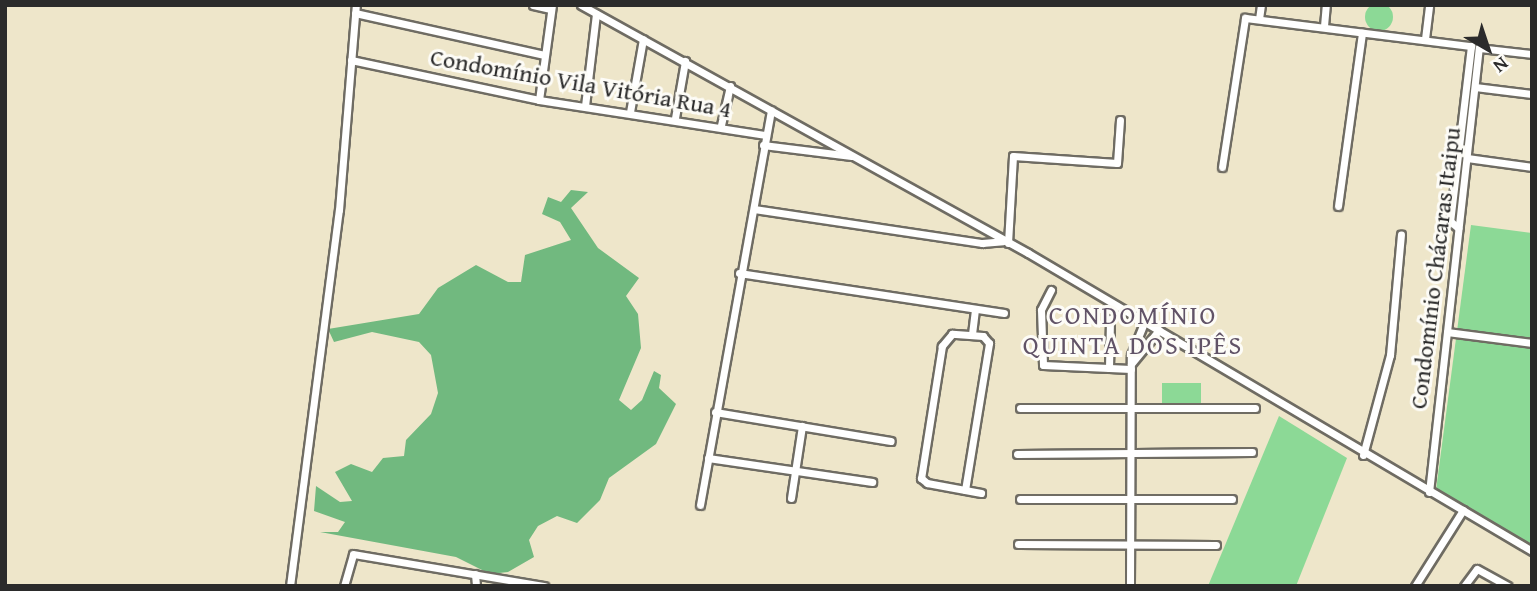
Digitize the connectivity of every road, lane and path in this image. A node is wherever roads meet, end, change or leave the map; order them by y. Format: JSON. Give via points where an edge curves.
{"nodes":[{"id":1,"x":533,"y":5,"type":"edge"},
{"id":2,"x":581,"y":5,"type":"edge"},
{"id":3,"x":1261,"y":5,"type":"edge"},
{"id":4,"x":1326,"y":5,"type":"edge"},
{"id":5,"x":1429,"y":5,"type":"edge"},
{"id":6,"x":551,"y":7,"type":"edge"},
{"id":7,"x":355,"y":9,"type":"edge"},
{"id":8,"x":596,"y":14,"type":"junction"},
{"id":9,"x":1259,"y":19,"type":"junction"},
{"id":10,"x":1324,"y":26,"type":"junction"},
{"id":11,"x":1362,"y":33,"type":"junction"},
{"id":12,"x":643,"y":39,"type":"junction"},
{"id":13,"x":1425,"y":39,"type":"junction"},
{"id":14,"x":1532,"y":54,"type":"edge"},
{"id":15,"x":544,"y":55,"type":"junction"},
{"id":16,"x":351,"y":60,"type":"junction"},
{"id":17,"x":685,"y":61,"type":"junction"},
{"id":18,"x":730,"y":86,"type":"junction"},
{"id":19,"x":1475,"y":87,"type":"junction"},
{"id":20,"x":1532,"y":94,"type":"edge"},
{"id":21,"x":538,"y":100,"type":"junction"},
{"id":22,"x":585,"y":106,"type":"junction"},
{"id":23,"x":771,"y":110,"type":"junction"},
{"id":24,"x":631,"y":112,"type":"junction"},
{"id":25,"x":675,"y":117,"type":"junction"},
{"id":26,"x":1120,"y":120,"type":"dead end"},
{"id":27,"x":721,"y":125,"type":"junction"},
{"id":28,"x":764,"y":135,"type":"junction"},
{"id":29,"x":763,"y":145,"type":"junction"},
{"id":30,"x":851,"y":156,"type":"junction"},
{"id":31,"x":1467,"y":158,"type":"junction"},
{"id":32,"x":1222,"y":167,"type":"dead end"},
{"id":33,"x":1532,"y":167,"type":"edge"},
{"id":34,"x":1338,"y":206,"type":"dead end"},
{"id":35,"x":754,"y":209,"type":"junction"},
{"id":36,"x":1458,"y":228,"type":"junction"},
{"id":37,"x":1401,"y":234,"type":"dead end"},
{"id":38,"x":1006,"y":242,"type":"junction"},
{"id":39,"x":739,"y":273,"type":"junction"},
{"id":40,"x":1051,"y":290,"type":"dead end"},
{"id":41,"x":975,"y":311,"type":"junction"},
{"id":42,"x":1004,"y":313,"type":"dead end"},
{"id":43,"x":1110,"y":319,"type":"dead end"},
{"id":44,"x":1145,"y":321,"type":"junction"},
{"id":45,"x":1159,"y":330,"type":"junction"},
{"id":46,"x":1447,"y":332,"type":"junction"},
{"id":47,"x":972,"y":334,"type":"junction"},
{"id":48,"x":1532,"y":343,"type":"edge"},
{"id":49,"x":1131,"y":367,"type":"junction"},
{"id":50,"x":1109,"y":368,"type":"junction"},
{"id":51,"x":1130,"y":407,"type":"junction"},
{"id":52,"x":1020,"y":408,"type":"dead end"},
{"id":53,"x":1255,"y":408,"type":"dead end"},
{"id":54,"x":715,"y":412,"type":"junction"},
{"id":55,"x":802,"y":426,"type":"junction"},
{"id":56,"x":891,"y":440,"type":"dead end"},
{"id":57,"x":1252,"y":452,"type":"dead end"},
{"id":58,"x":1129,"y":453,"type":"junction"},
{"id":59,"x":1017,"y":454,"type":"dead end"},
{"id":60,"x":1363,"y":456,"type":"junction"},
{"id":61,"x":708,"y":458,"type":"junction"},
{"id":62,"x":794,"y":471,"type":"junction"},
{"id":63,"x":873,"y":482,"type":"dead end"},
{"id":64,"x":965,"y":490,"type":"junction"},
{"id":65,"x":1429,"y":492,"type":"junction"},
{"id":66,"x":981,"y":493,"type":"dead end"},
{"id":67,"x":791,"y":498,"type":"dead end"},
{"id":68,"x":1020,"y":499,"type":"dead end"},
{"id":69,"x":1129,"y":499,"type":"junction"},
{"id":70,"x":1232,"y":499,"type":"dead end"},
{"id":71,"x":700,"y":505,"type":"dead end"},
{"id":72,"x":1463,"y":510,"type":"junction"},
{"id":73,"x":1018,"y":544,"type":"dead end"},
{"id":74,"x":1129,"y":544,"type":"junction"},
{"id":75,"x":1216,"y":545,"type":"dead end"},
{"id":76,"x":1532,"y":551,"type":"edge"},
{"id":77,"x":475,"y":574,"type":"junction"},
{"id":78,"x":290,"y":586,"type":"edge"},
{"id":79,"x":344,"y":586,"type":"edge"},
{"id":80,"x":476,"y":586,"type":"edge"},
{"id":81,"x":544,"y":586,"type":"edge"},
{"id":82,"x":1130,"y":586,"type":"edge"},
{"id":83,"x":1408,"y":586,"type":"edge"},
{"id":84,"x":1415,"y":586,"type":"edge"},
{"id":85,"x":1464,"y":586,"type":"edge"},
{"id":86,"x":1508,"y":586,"type":"edge"}],
"edges":[{"from":1,"to":6,"type":"street"},
{"from":2,"to":8,"type":"street"},
{"from":3,"to":9,"type":"street"},
{"from":4,"to":10,"type":"street"},
{"from":5,"to":13,"type":"street"},
{"from":6,"to":15,"type":"street"},
{"from":7,"to":15,"type":"street"},
{"from":7,"to":16,"type":"street"},
{"from":8,"to":12,"type":"street"},
{"from":8,"to":22,"type":"street"},
{"from":9,"to":10,"type":"street"},
{"from":9,"to":32,"type":"street","via":[[1240,22]]},
{"from":10,"to":11,"type":"street"},
{"from":11,"to":13,"type":"street"},
{"from":11,"to":34,"type":"street"},
{"from":12,"to":17,"type":"street"},
{"from":12,"to":24,"type":"street"},
{"from":13,"to":36,"type":"street","via":[[1471,46],[1450,221]]},
{"from":14,"to":19,"type":"street","name":"Condomínio Chácaras Itaipu","via":[[1479,48]]},
{"from":15,"to":21,"type":"street"},
{"from":16,"to":21,"type":"street","name":"Condomínio Vila Vitória Rua 4"},
{"from":16,"to":78,"type":"street","via":[[339,210]]},
{"from":17,"to":18,"type":"street"},
{"from":17,"to":25,"type":"street"},
{"from":18,"to":23,"type":"street"},
{"from":18,"to":27,"type":"street"},
{"from":19,"to":20,"type":"street"},
{"from":19,"to":31,"type":"street","name":"Condomínio Chácaras Itaipu"},
{"from":21,"to":22,"type":"street","name":"Condomínio Vila Vitória Rua 4"},
{"from":22,"to":24,"type":"street","name":"Condomínio Vila Vitória Rua 4"},
{"from":23,"to":28,"type":"street"},
{"from":23,"to":30,"type":"street"},
{"from":24,"to":25,"type":"street","name":"Condomínio Vila Vitória Rua 4"},
{"from":25,"to":27,"type":"street","name":"Condomínio Vila Vitória Rua 4"},
{"from":26,"to":38,"type":"street","via":[[1117,163],[1011,158]]},
{"from":27,"to":28,"type":"street","name":"Condomínio Vila Vitória Rua 4"},
{"from":28,"to":29,"type":"street"},
{"from":29,"to":30,"type":"street"},
{"from":29,"to":35,"type":"street"},
{"from":30,"to":38,"type":"street"},
{"from":31,"to":33,"type":"street"},
{"from":31,"to":36,"type":"street","name":"Condomínio Chácaras Itaipu"},
{"from":35,"to":38,"type":"street","via":[[982,243]]},
{"from":35,"to":39,"type":"street"},
{"from":36,"to":46,"type":"street","name":"Condomínio Chácaras Itaipu"},
{"from":37,"to":60,"type":"street","via":[[1390,355]]},
{"from":38,"to":44,"type":"street"},
{"from":39,"to":41,"type":"street"},
{"from":39,"to":54,"type":"street"},
{"from":40,"to":50,"type":"street","via":[[1041,310],[1043,365]]},
{"from":41,"to":42,"type":"street"},
{"from":41,"to":47,"type":"street"},
{"from":43,"to":50,"type":"street"},
{"from":44,"to":45,"type":"street"},
{"from":44,"to":49,"type":"street"},
{"from":45,"to":49,"type":"street"},
{"from":45,"to":60,"type":"street"},
{"from":46,"to":48,"type":"street"},
{"from":46,"to":65,"type":"street","name":"Condomínio Chácaras Itaipu"},
{"from":47,"to":64,"type":"street","via":[[989,343]]},
{"from":47,"to":64,"type":"street","via":[[948,335],[942,346],[921,475],[927,483]]},
{"from":49,"to":50,"type":"street"},
{"from":49,"to":51,"type":"street"},
{"from":51,"to":52,"type":"street"},
{"from":51,"to":53,"type":"street"},
{"from":51,"to":58,"type":"street"},
{"from":54,"to":55,"type":"street"},
{"from":54,"to":61,"type":"street"},
{"from":55,"to":56,"type":"street"},
{"from":55,"to":62,"type":"street"},
{"from":57,"to":58,"type":"street"},
{"from":58,"to":59,"type":"street"},
{"from":58,"to":69,"type":"street"},
{"from":60,"to":65,"type":"street"},
{"from":61,"to":62,"type":"street"},
{"from":61,"to":71,"type":"street"},
{"from":62,"to":63,"type":"street"},
{"from":62,"to":67,"type":"street"},
{"from":64,"to":66,"type":"street"},
{"from":65,"to":72,"type":"street"},
{"from":68,"to":69,"type":"street"},
{"from":69,"to":70,"type":"street"},
{"from":69,"to":74,"type":"street"},
{"from":72,"to":76,"type":"street"},
{"from":72,"to":84,"type":"street"},
{"from":73,"to":74,"type":"street"},
{"from":74,"to":75,"type":"street"},
{"from":74,"to":82,"type":"street"},
{"from":77,"to":79,"type":"street","via":[[349,556]]},
{"from":77,"to":80,"type":"street"},
{"from":77,"to":81,"type":"street"},
{"from":83,"to":84,"type":"street"},
{"from":85,"to":86,"type":"street","via":[[1476,569]]}]}
